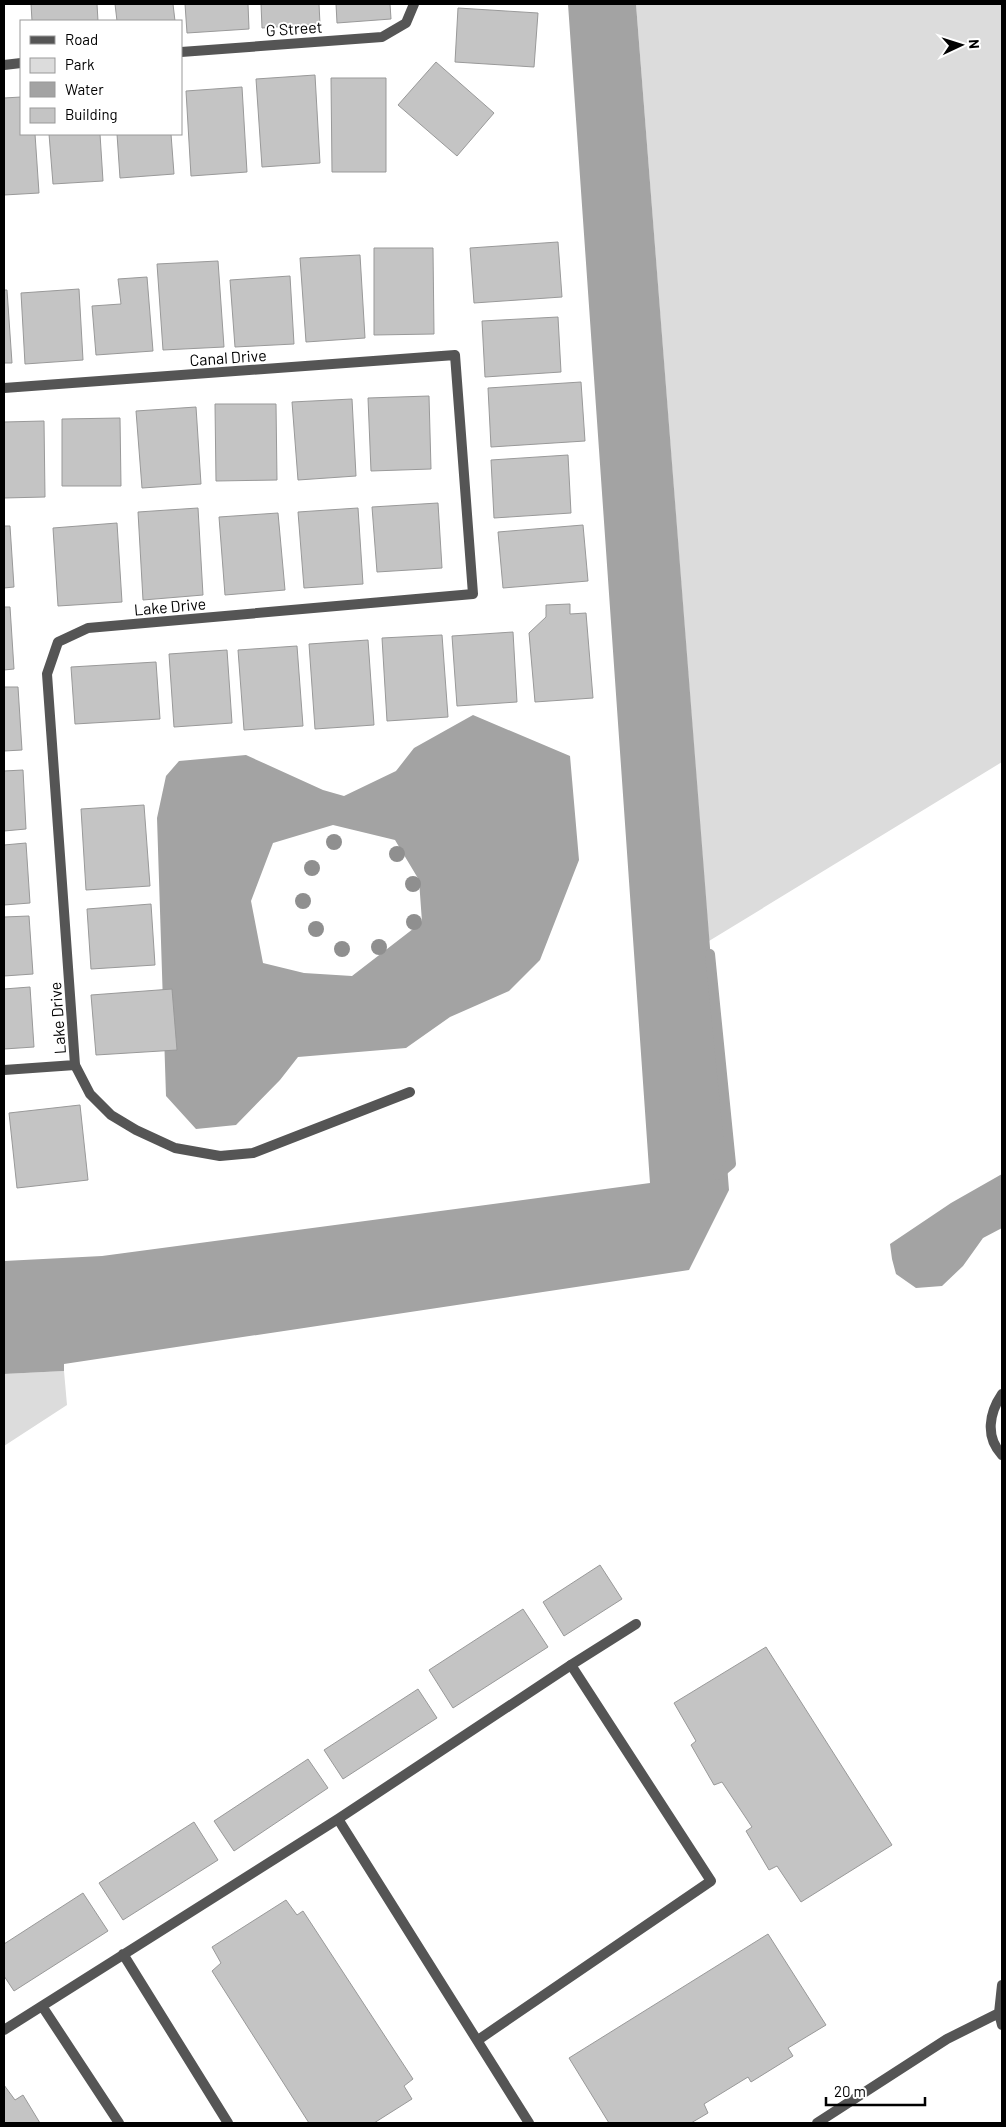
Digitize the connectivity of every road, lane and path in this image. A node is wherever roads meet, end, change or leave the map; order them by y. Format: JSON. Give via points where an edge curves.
{"nodes":[{"id":1,"x":414,"y":4,"type":"edge"},
{"id":2,"x":182,"y":52,"type":"edge"},
{"id":3,"x":20,"y":63,"type":"edge"},
{"id":4,"x":4,"y":65,"type":"edge"},
{"id":5,"x":456,"y":355,"type":"joint"},
{"id":6,"x":4,"y":388,"type":"edge"},
{"id":7,"x":75,"y":1065,"type":"junction"},
{"id":8,"x":4,"y":1070,"type":"edge"},
{"id":9,"x":410,"y":1092,"type":"dead end"},
{"id":10,"x":1002,"y":1394,"type":"edge"},
{"id":11,"x":1002,"y":1455,"type":"edge"},
{"id":12,"x":636,"y":1624,"type":"dead end"},
{"id":13,"x":571,"y":1665,"type":"junction"},
{"id":14,"x":338,"y":1819,"type":"junction"},
{"id":15,"x":123,"y":1954,"type":"junction"},
{"id":16,"x":1002,"y":1986,"type":"edge"},
{"id":17,"x":42,"y":2006,"type":"junction"},
{"id":18,"x":999,"y":2012,"type":"junction"},
{"id":19,"x":1002,"y":2025,"type":"edge"},
{"id":20,"x":4,"y":2030,"type":"edge"},
{"id":21,"x":478,"y":2040,"type":"junction"},
{"id":22,"x":119,"y":2123,"type":"edge"},
{"id":23,"x":228,"y":2123,"type":"edge"},
{"id":24,"x":529,"y":2123,"type":"edge"},
{"id":25,"x":817,"y":2123,"type":"edge"}],
"edges":[{"from":1,"to":2,"type":"street","name":"G Street","via":[[406,24],[382,37]]},
{"from":3,"to":4,"type":"street"},
{"from":5,"to":6,"type":"street","name":"Canal Drive"},
{"from":5,"to":7,"type":"street","name":"Lake Drive","via":[[473,594],[88,628],[58,642],[47,674]]},
{"from":7,"to":8,"type":"street"},
{"from":7,"to":9,"type":"street","via":[[90,1094],[111,1115],[175,1148],[220,1156],[253,1153]]},
{"from":10,"to":11,"type":"street","via":[[990,1421],[992,1437]]},
{"from":12,"to":13,"type":"street"},
{"from":13,"to":14,"type":"street"},
{"from":13,"to":21,"type":"street","via":[[711,1881]]},
{"from":14,"to":15,"type":"street"},
{"from":14,"to":21,"type":"street"},
{"from":15,"to":17,"type":"street"},
{"from":15,"to":23,"type":"street"},
{"from":16,"to":18,"type":"street"},
{"from":17,"to":20,"type":"street"},
{"from":17,"to":22,"type":"street"},
{"from":18,"to":19,"type":"street"},
{"from":18,"to":25,"type":"street","via":[[947,2040]]},
{"from":21,"to":24,"type":"street"}]}
